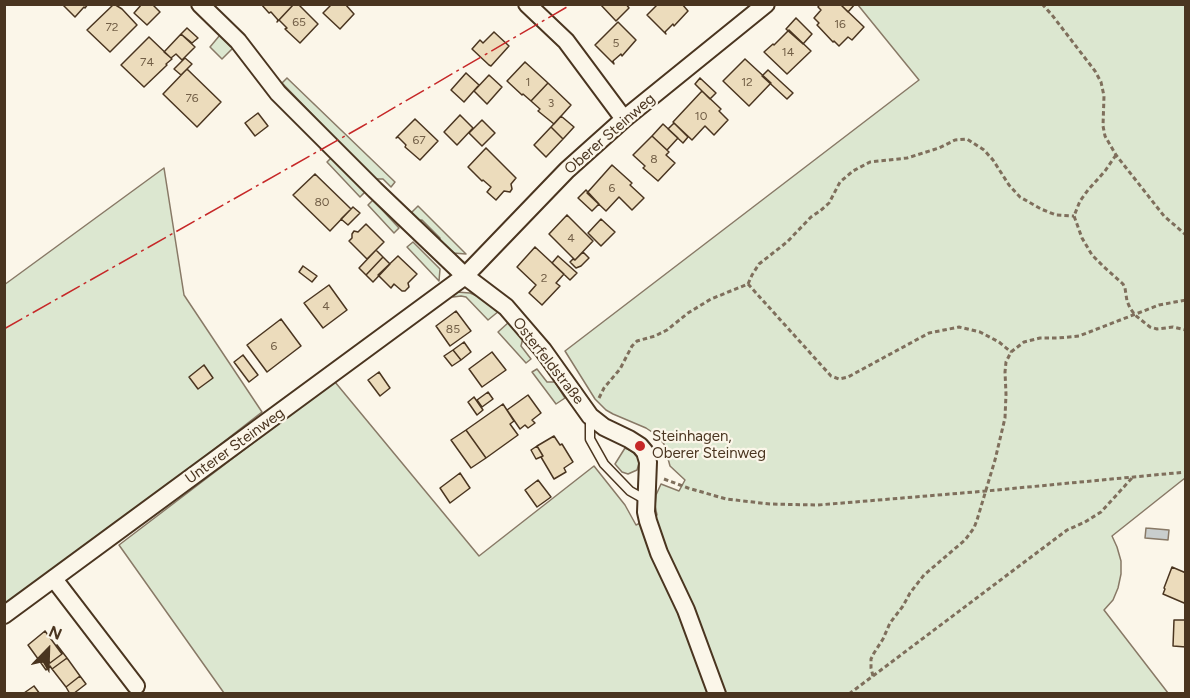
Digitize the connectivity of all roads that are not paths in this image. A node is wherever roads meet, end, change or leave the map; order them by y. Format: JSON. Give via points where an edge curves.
{"nodes":[{"id":1,"x":200,"y":4,"type":"edge"},
{"id":2,"x":527,"y":4,"type":"edge"},
{"id":3,"x":766,"y":4,"type":"edge"},
{"id":4,"x":624,"y":119,"type":"junction"},
{"id":5,"x":465,"y":276,"type":"junction"},
{"id":6,"x":590,"y":416,"type":"junction"},
{"id":7,"x":647,"y":500,"type":"junction"},
{"id":8,"x":54,"y":579,"type":"junction"},
{"id":9,"x":4,"y":615,"type":"edge"},
{"id":10,"x":136,"y":686,"type":"dead end"},
{"id":11,"x":717,"y":693,"type":"edge"}],
"edges":[{"from":1,"to":5,"type":"street","name":"Osterfeldstraße","via":[[237,41],[278,93]]},
{"from":2,"to":4,"type":"street","via":[[566,41]]},
{"from":3,"to":4,"type":"street","name":"Oberer Steinweg"},
{"from":4,"to":5,"type":"street","name":"Oberer Steinweg","via":[[567,170]]},
{"from":5,"to":6,"type":"street","name":"Osterfeldstraße","via":[[506,307],[543,350]]},
{"from":5,"to":8,"type":"street","name":"Unterer Steinweg"},
{"from":6,"to":7,"type":"lane","via":[[590,439],[604,464],[630,491]]},
{"from":6,"to":7,"type":"street","name":"Osterfeldstraße","via":[[645,452]]},
{"from":7,"to":11,"type":"street","name":"Osterfeldstraße","via":[[648,521],[659,553],[686,610]]},
{"from":8,"to":9,"type":"street","name":"Unterer Steinweg"},
{"from":8,"to":10,"type":"street"}]}
